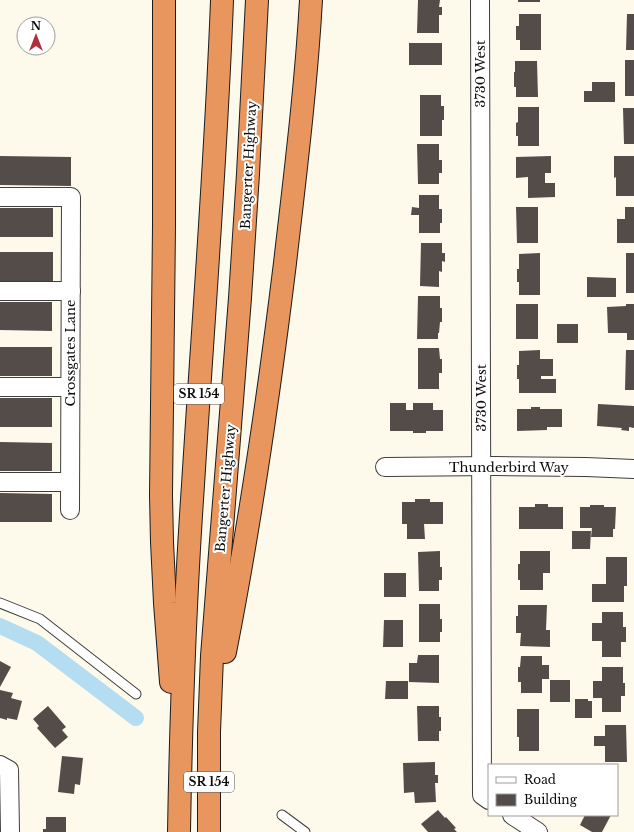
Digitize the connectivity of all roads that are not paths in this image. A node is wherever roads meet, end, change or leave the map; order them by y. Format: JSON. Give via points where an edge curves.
{"nodes":[{"id":1,"x":164,"y":0,"type":"edge"},
{"id":2,"x":222,"y":0,"type":"edge"},
{"id":3,"x":256,"y":0,"type":"edge"},
{"id":4,"x":311,"y":0,"type":"edge"},
{"id":5,"x":480,"y":0,"type":"edge"},
{"id":6,"x":0,"y":197,"type":"edge"},
{"id":7,"x":0,"y":291,"type":"edge"},
{"id":8,"x":71,"y":291,"type":"junction"},
{"id":9,"x":0,"y":387,"type":"edge"},
{"id":10,"x":70,"y":387,"type":"junction"},
{"id":11,"x":481,"y":466,"type":"junction"},
{"id":12,"x":385,"y":467,"type":"dead end"},
{"id":13,"x":634,"y":469,"type":"edge"},
{"id":14,"x":0,"y":482,"type":"edge"},
{"id":15,"x":70,"y":482,"type":"junction"},
{"id":16,"x":70,"y":510,"type":"dead end"},
{"id":17,"x":0,"y":603,"type":"edge"},
{"id":18,"x":136,"y":694,"type":"dead end"},
{"id":19,"x":209,"y":732,"type":"junction"},
{"id":20,"x":0,"y":765,"type":"edge"},
{"id":21,"x":180,"y":789,"type":"junction"},
{"id":22,"x":485,"y":798,"type":"edge"},
{"id":23,"x":282,"y":815,"type":"dead end"},
{"id":24,"x":514,"y":816,"type":"edge"},
{"id":25,"x":10,"y":832,"type":"edge"},
{"id":26,"x":179,"y":832,"type":"edge"},
{"id":27,"x":209,"y":832,"type":"edge"},
{"id":28,"x":305,"y":832,"type":"edge"},
{"id":29,"x":538,"y":832,"type":"edge"}],
"edges":[{"from":1,"to":21,"type":"highway","via":[[161,527]]},
{"from":2,"to":21,"type":"highway","number":"SR 154","via":[[214,169],[192,486]]},
{"from":3,"to":19,"type":"highway","name":"Bangerter Highway","number":"SR 154","via":[[240,298],[212,656]]},
{"from":4,"to":19,"type":"highway","via":[[302,119],[271,374],[242,559]]},
{"from":5,"to":11,"type":"street","name":"3730 West"},
{"from":6,"to":8,"type":"street","name":"Crossgates Lane","via":[[71,197]]},
{"from":7,"to":8,"type":"street"},
{"from":8,"to":10,"type":"street","name":"Crossgates Lane"},
{"from":9,"to":10,"type":"street"},
{"from":10,"to":15,"type":"street","name":"Crossgates Lane"},
{"from":11,"to":12,"type":"street","name":"Thunderbird Way"},
{"from":11,"to":13,"type":"street","name":"Thunderbird Way"},
{"from":11,"to":22,"type":"street","name":"3730 West"},
{"from":14,"to":15,"type":"street"},
{"from":15,"to":16,"type":"street","name":"Crossgates Lane"},
{"from":17,"to":18,"type":"lane","via":[[40,619]]},
{"from":19,"to":27,"type":"highway","name":"Bangerter Highway","number":"SR 154"},
{"from":20,"to":25,"type":"street","via":[[9,770]]},
{"from":21,"to":26,"type":"highway","number":"SR 154"},
{"from":23,"to":28,"type":"lane"},
{"from":24,"to":29,"type":"street"}]}
